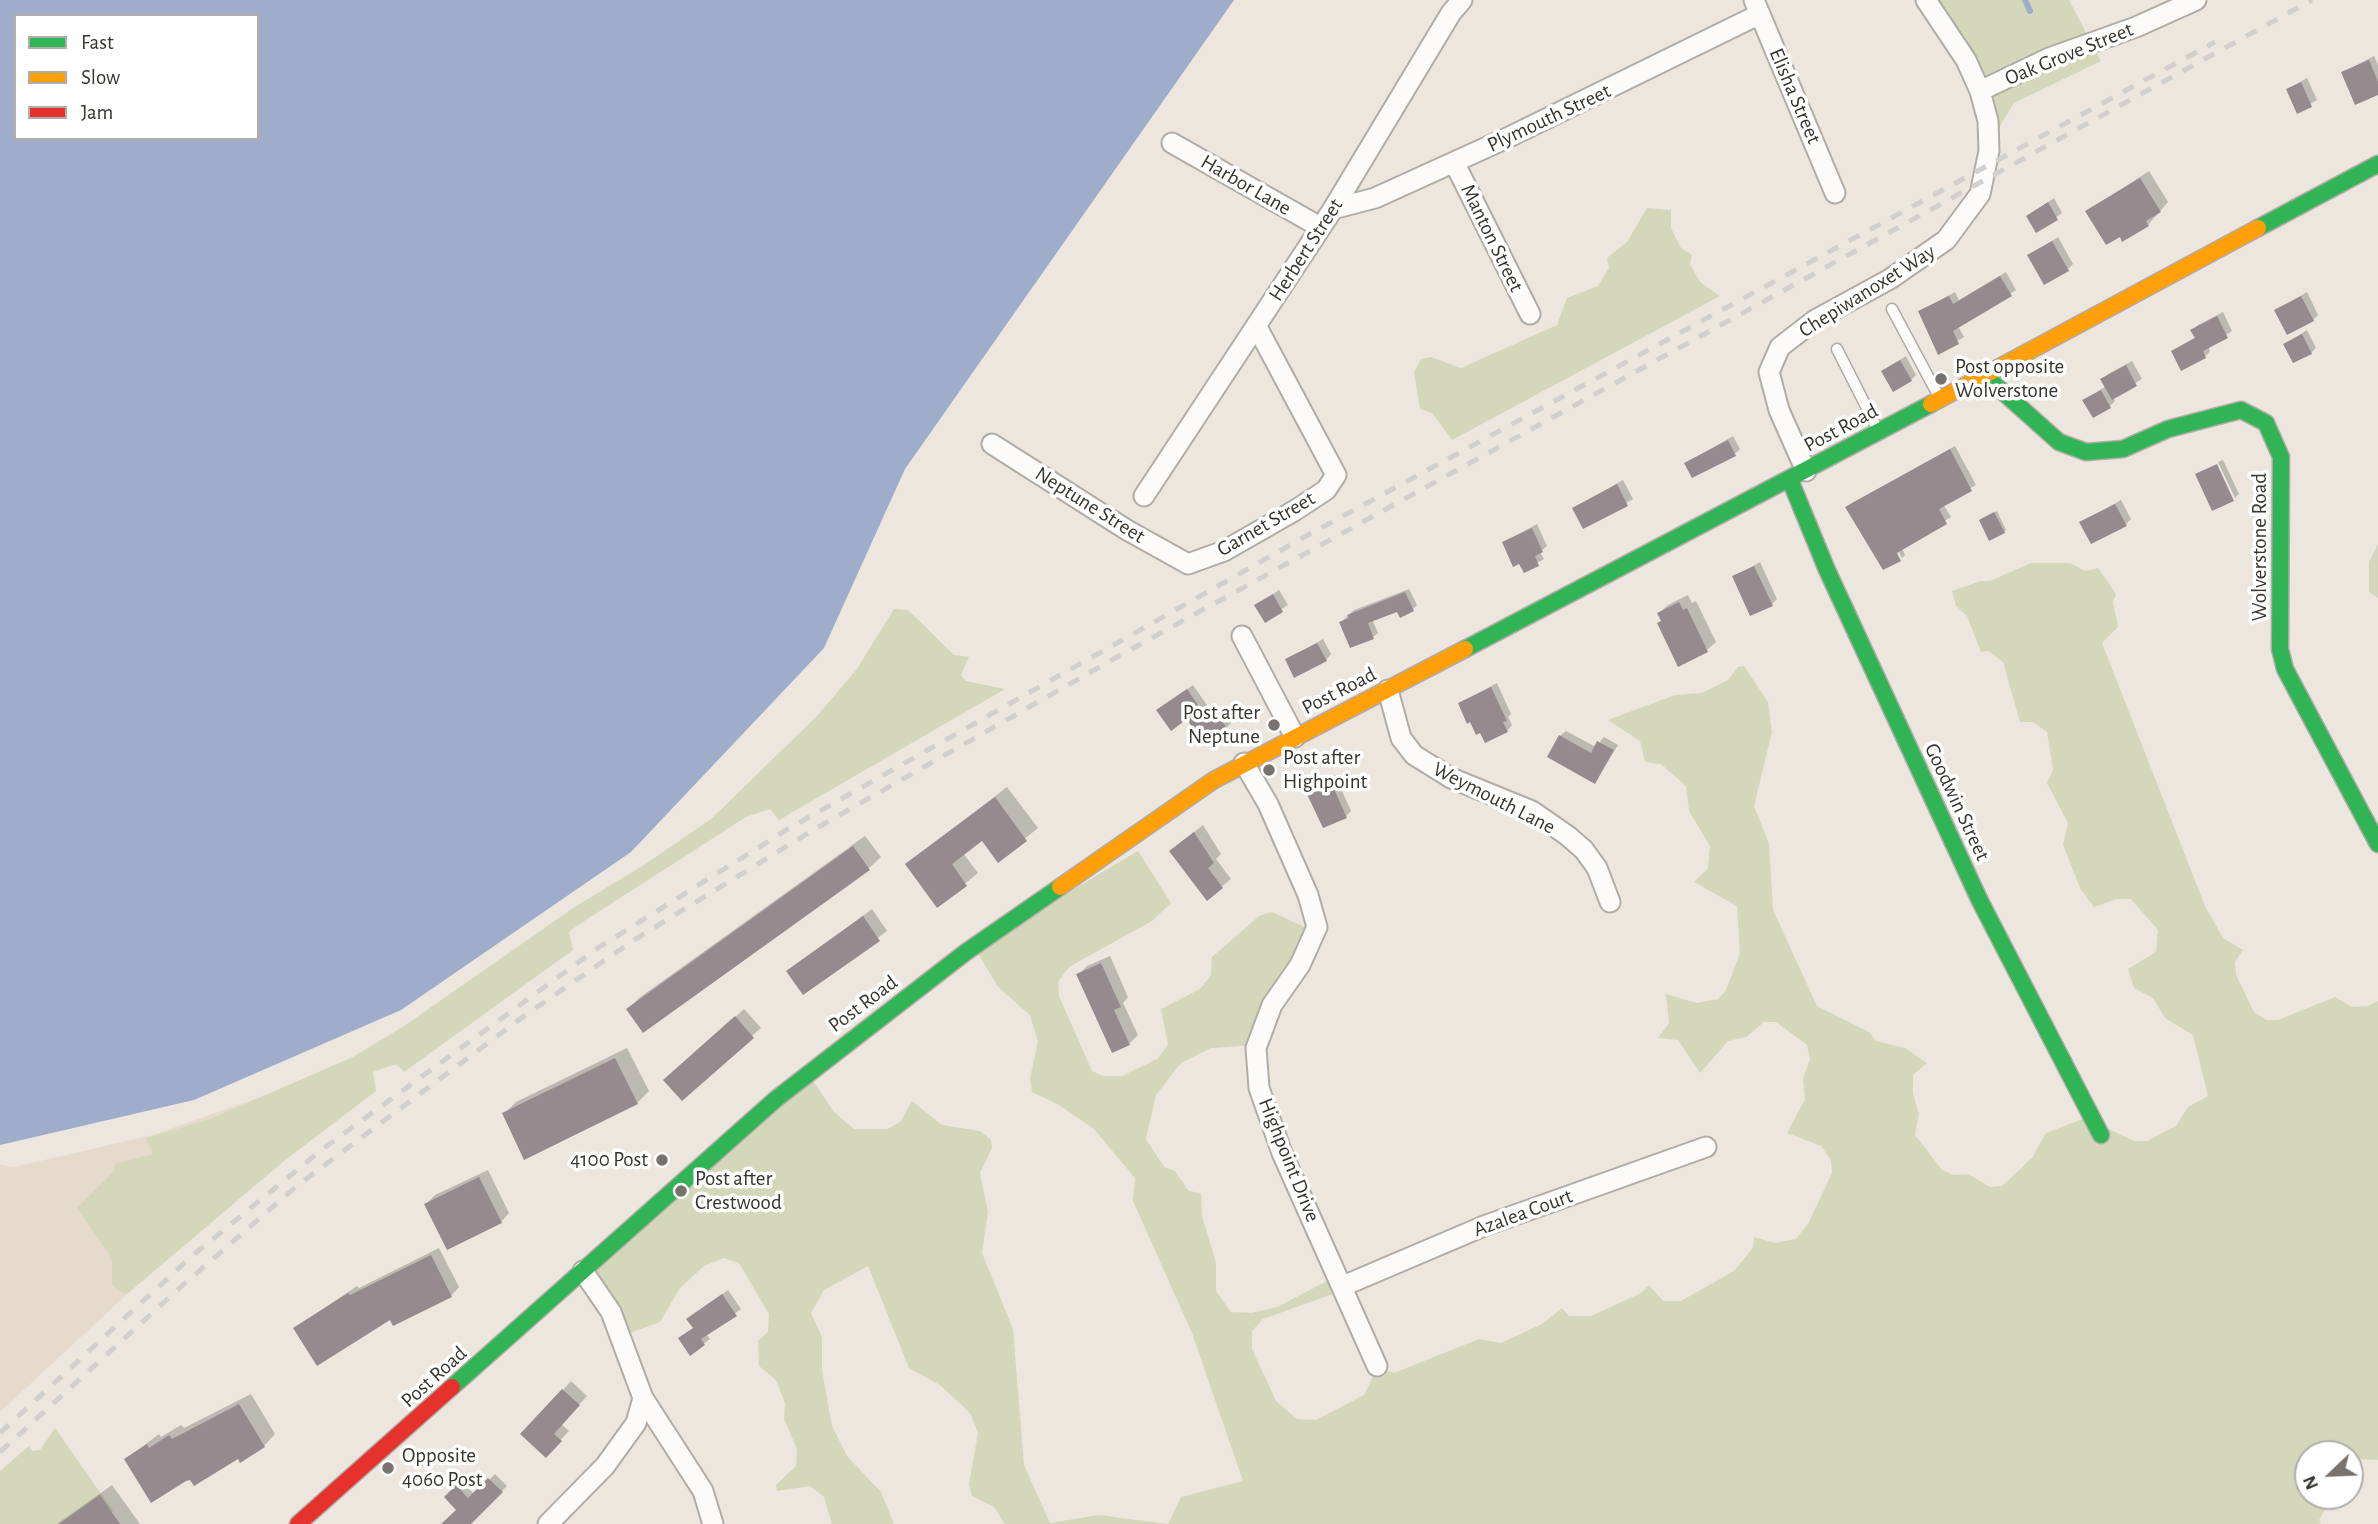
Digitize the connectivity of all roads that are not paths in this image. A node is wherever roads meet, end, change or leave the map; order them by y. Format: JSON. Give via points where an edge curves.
{"nodes":[{"id":1,"x":1462,"y":0,"type":"edge"},
{"id":2,"x":1926,"y":0,"type":"edge"},
{"id":3,"x":2196,"y":0,"type":"edge"},
{"id":4,"x":2163,"y":6,"type":"edge"},
{"id":5,"x":1757,"y":7,"type":"edge"},
{"id":6,"x":1980,"y":91,"type":"junction"},
{"id":7,"x":1172,"y":144,"type":"dead end"},
{"id":8,"x":1454,"y":162,"type":"junction"},
{"id":9,"x":2378,"y":164,"type":"edge"},
{"id":10,"x":1835,"y":193,"type":"dead end"},
{"id":11,"x":1333,"y":209,"type":"junction"},
{"id":12,"x":1320,"y":227,"type":"junction"},
{"id":13,"x":1892,"y":309,"type":"dead end"},
{"id":14,"x":1530,"y":314,"type":"dead end"},
{"id":15,"x":1257,"y":327,"type":"junction"},
{"id":16,"x":1837,"y":349,"type":"dead end"},
{"id":17,"x":1984,"y":375,"type":"junction"},
{"id":18,"x":1940,"y":399,"type":"junction"},
{"id":19,"x":1879,"y":432,"type":"junction"},
{"id":20,"x":992,"y":444,"type":"dead end"},
{"id":21,"x":1798,"y":475,"type":"junction"},
{"id":22,"x":1144,"y":496,"type":"dead end"},
{"id":23,"x":1188,"y":564,"type":"joint"},
{"id":24,"x":1242,"y":636,"type":"dead end"},
{"id":25,"x":1388,"y":690,"type":"junction"},
{"id":26,"x":1295,"y":737,"type":"junction"},
{"id":27,"x":1244,"y":763,"type":"junction"},
{"id":28,"x":2378,"y":844,"type":"edge"},
{"id":29,"x":1610,"y":902,"type":"dead end"},
{"id":30,"x":2101,"y":1135,"type":"dead end"},
{"id":31,"x":1706,"y":1147,"type":"dead end"},
{"id":32,"x":583,"y":1271,"type":"junction"},
{"id":33,"x":1343,"y":1286,"type":"junction"},
{"id":34,"x":1377,"y":1366,"type":"dead end"},
{"id":35,"x":643,"y":1398,"type":"junction"},
{"id":36,"x":298,"y":1524,"type":"edge"},
{"id":37,"x":548,"y":1524,"type":"edge"},
{"id":38,"x":713,"y":1524,"type":"edge"}],
"edges":[{"from":1,"to":11,"type":"street","name":"Herbert Street"},
{"from":2,"to":6,"type":"street","name":"Chepiwanoxet Way","via":[[1966,60]]},
{"from":3,"to":4,"type":"street","name":"Oak Grove Street"},
{"from":4,"to":6,"type":"street","name":"Oak Grove Street","via":[[2136,27],[2049,58]]},
{"from":5,"to":8,"type":"street","name":"Plymouth Street","via":[[1642,74]]},
{"from":5,"to":10,"type":"street","name":"Elisha Street"},
{"from":6,"to":21,"type":"street","name":"Chepiwanoxet Way","via":[[1989,151],[1980,194],[1970,210],[1946,240],[1890,279],[1815,320],[1780,347],[1769,372]]},
{"from":7,"to":12,"type":"street","name":"Harbor Lane"},
{"from":8,"to":11,"type":"street","name":"Plymouth Street","via":[[1375,198]]},
{"from":8,"to":14,"type":"street","name":"Manton Street"},
{"from":9,"to":17,"type":"main road","name":"Post Road"},
{"from":11,"to":12,"type":"street","name":"Herbert Street"},
{"from":12,"to":15,"type":"street","name":"Herbert Street"},
{"from":13,"to":18,"type":"lane"},
{"from":15,"to":22,"type":"street","name":"Herbert Street"},
{"from":15,"to":23,"type":"street","name":"Garnet Street","via":[[1336,475],[1326,490],[1294,512],[1224,551]]},
{"from":16,"to":19,"type":"lane"},
{"from":17,"to":18,"type":"main road","name":"Post Road"},
{"from":17,"to":28,"type":"main road","name":"Wolverstone Road","via":[[2059,442],[2086,452],[2123,449],[2168,429],[2241,410],[2266,423],[2281,457],[2280,649],[2285,669]]},
{"from":18,"to":19,"type":"main road","name":"Post Road"},
{"from":19,"to":21,"type":"main road","name":"Post Road"},
{"from":20,"to":23,"type":"street","name":"Neptune Street"},
{"from":21,"to":25,"type":"main road","name":"Post Road"},
{"from":21,"to":30,"type":"main road","name":"Goodwin Street","via":[[1827,570],[1980,901]]},
{"from":24,"to":26,"type":"street"},
{"from":25,"to":26,"type":"main road","name":"Post Road"},
{"from":25,"to":29,"type":"street","name":"Weymouth Lane","via":[[1401,738],[1414,755],[1451,778],[1532,811],[1568,836],[1597,868]]},
{"from":26,"to":27,"type":"main road","name":"Post Road"},
{"from":27,"to":32,"type":"main road","name":"Post Road","via":[[966,952],[845,1044],[776,1099]]},
{"from":27,"to":33,"type":"street","name":"Highpoint Drive","via":[[1268,804],[1308,895],[1317,928],[1300,965],[1272,1005],[1256,1048],[1259,1088],[1282,1153]]},
{"from":31,"to":33,"type":"street","name":"Azalea Court","via":[[1484,1226]]},
{"from":32,"to":35,"type":"street","via":[[611,1312]]},
{"from":32,"to":36,"type":"main road","name":"Post Road"},
{"from":33,"to":34,"type":"street","name":"Highpoint Drive"},
{"from":35,"to":37,"type":"street","via":[[636,1423],[605,1466]]},
{"from":35,"to":38,"type":"street","via":[[703,1491]]}]}
